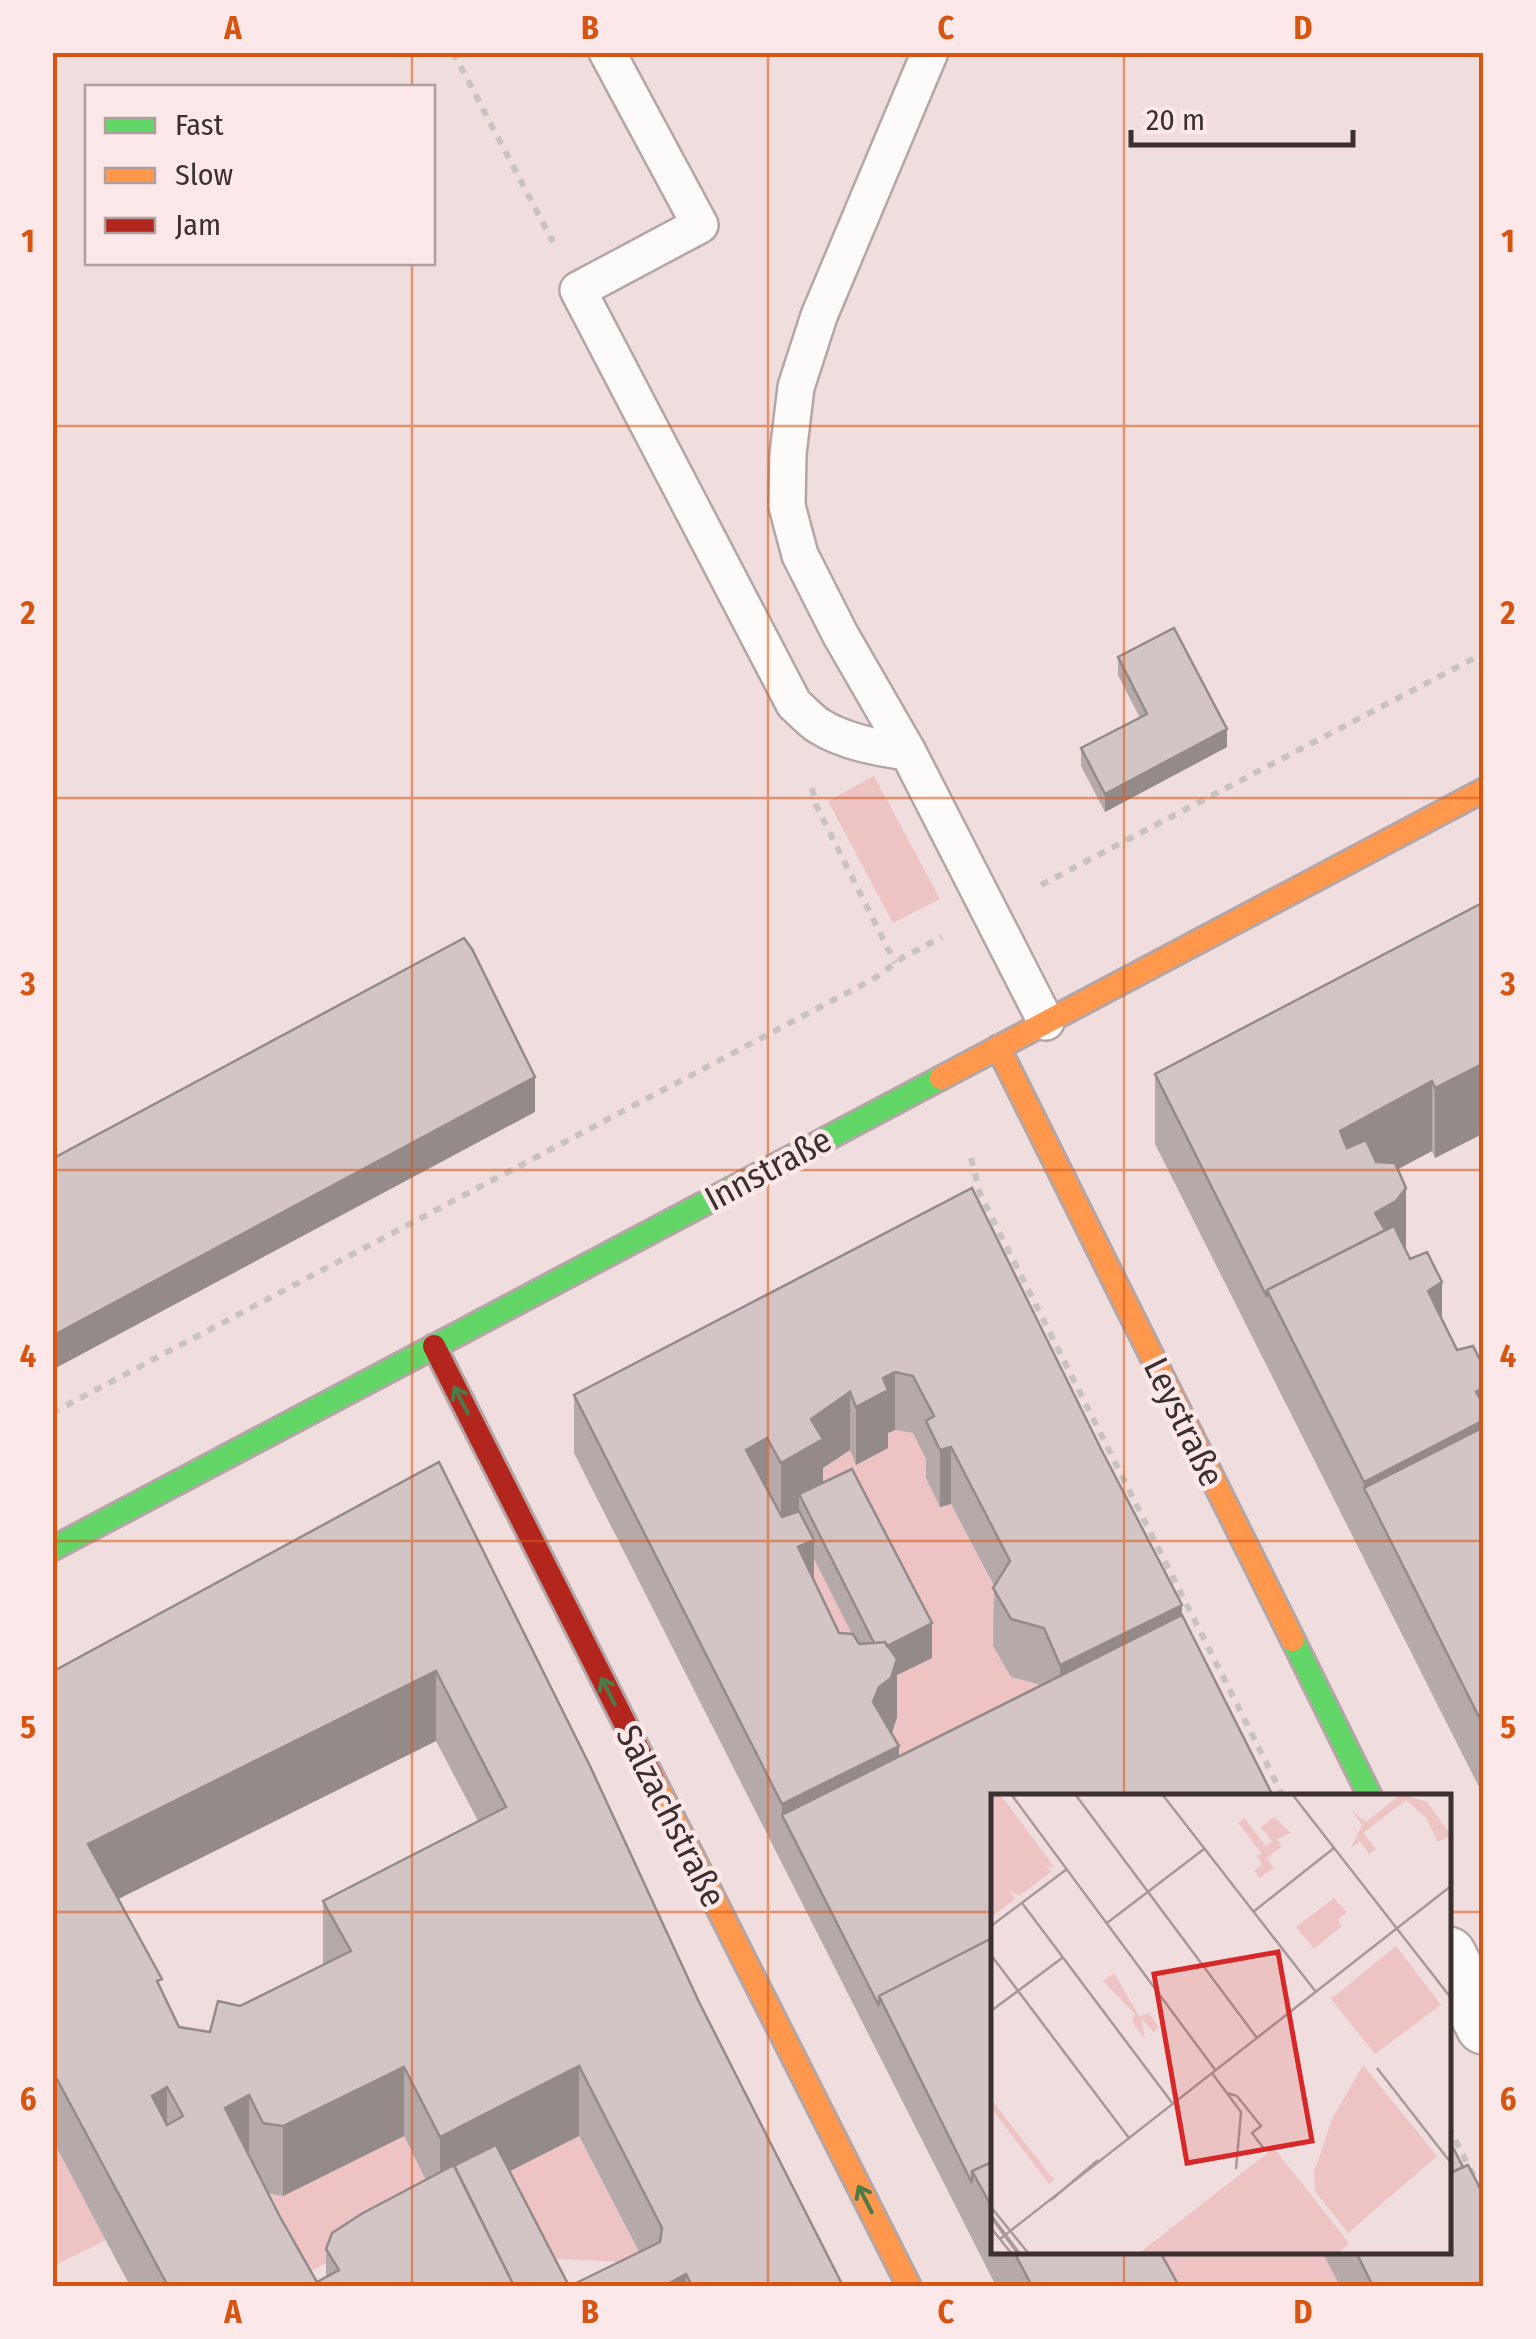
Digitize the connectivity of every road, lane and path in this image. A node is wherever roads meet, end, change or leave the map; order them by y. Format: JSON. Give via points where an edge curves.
{"nodes":[{"id":1,"x":453,"y":52,"type":"edge"},
{"id":2,"x":607,"y":52,"type":"edge"},
{"id":3,"x":930,"y":52,"type":"edge"},
{"id":4,"x":578,"y":290,"type":"junction"},
{"id":5,"x":1484,"y":653,"type":"edge"},
{"id":6,"x":794,"y":704,"type":"junction"},
{"id":7,"x":908,"y":752,"type":"junction"},
{"id":8,"x":1484,"y":790,"type":"edge"},
{"id":9,"x":989,"y":912,"type":"junction"},
{"id":10,"x":895,"y":963,"type":"junction"},
{"id":11,"x":1046,"y":1022,"type":"junction"},
{"id":12,"x":998,"y":1047,"type":"junction"},
{"id":13,"x":971,"y":1158,"type":"dead end"},
{"id":14,"x":434,"y":1346,"type":"junction"},
{"id":15,"x":52,"y":1413,"type":"edge"},
{"id":16,"x":52,"y":1549,"type":"edge"},
{"id":17,"x":1282,"y":1794,"type":"edge"},
{"id":18,"x":1369,"y":1794,"type":"edge"},
{"id":19,"x":1451,"y":1961,"type":"edge"},
{"id":20,"x":1484,"y":2026,"type":"edge"},
{"id":21,"x":1451,"y":2132,"type":"edge"},
{"id":22,"x":1484,"y":2196,"type":"edge"},
{"id":23,"x":908,"y":2286,"type":"edge"}],
"edges":[{"from":1,"to":4,"type":"path"},
{"from":2,"to":4,"type":"lane","via":[[700,225]]},
{"from":3,"to":7,"type":"lane","via":[[819,316],[796,387],[788,454],[787,506],[800,555]]},
{"from":4,"to":6,"type":"lane"},
{"from":5,"to":9,"type":"path"},
{"from":6,"to":7,"type":"lane","via":[[832,732]]},
{"from":6,"to":10,"type":"path","via":[[816,805]]},
{"from":7,"to":9,"type":"lane"},
{"from":8,"to":11,"type":"street","name":"Innstraße"},
{"from":9,"to":10,"type":"path"},
{"from":9,"to":11,"type":"lane"},
{"from":10,"to":15,"type":"path"},
{"from":11,"to":12,"type":"street","name":"Innstraße"},
{"from":12,"to":14,"type":"street","name":"Innstraße"},
{"from":12,"to":18,"type":"street","name":"Leystraße"},
{"from":13,"to":17,"type":"path","via":[[980,1194]]},
{"from":14,"to":16,"type":"street","name":"Innstraße"},
{"from":23,"to":14,"type":"street","name":"Salzachstraße","one_way":true},
{"from":19,"to":20,"type":"street"},
{"from":21,"to":22,"type":"path"}]}
